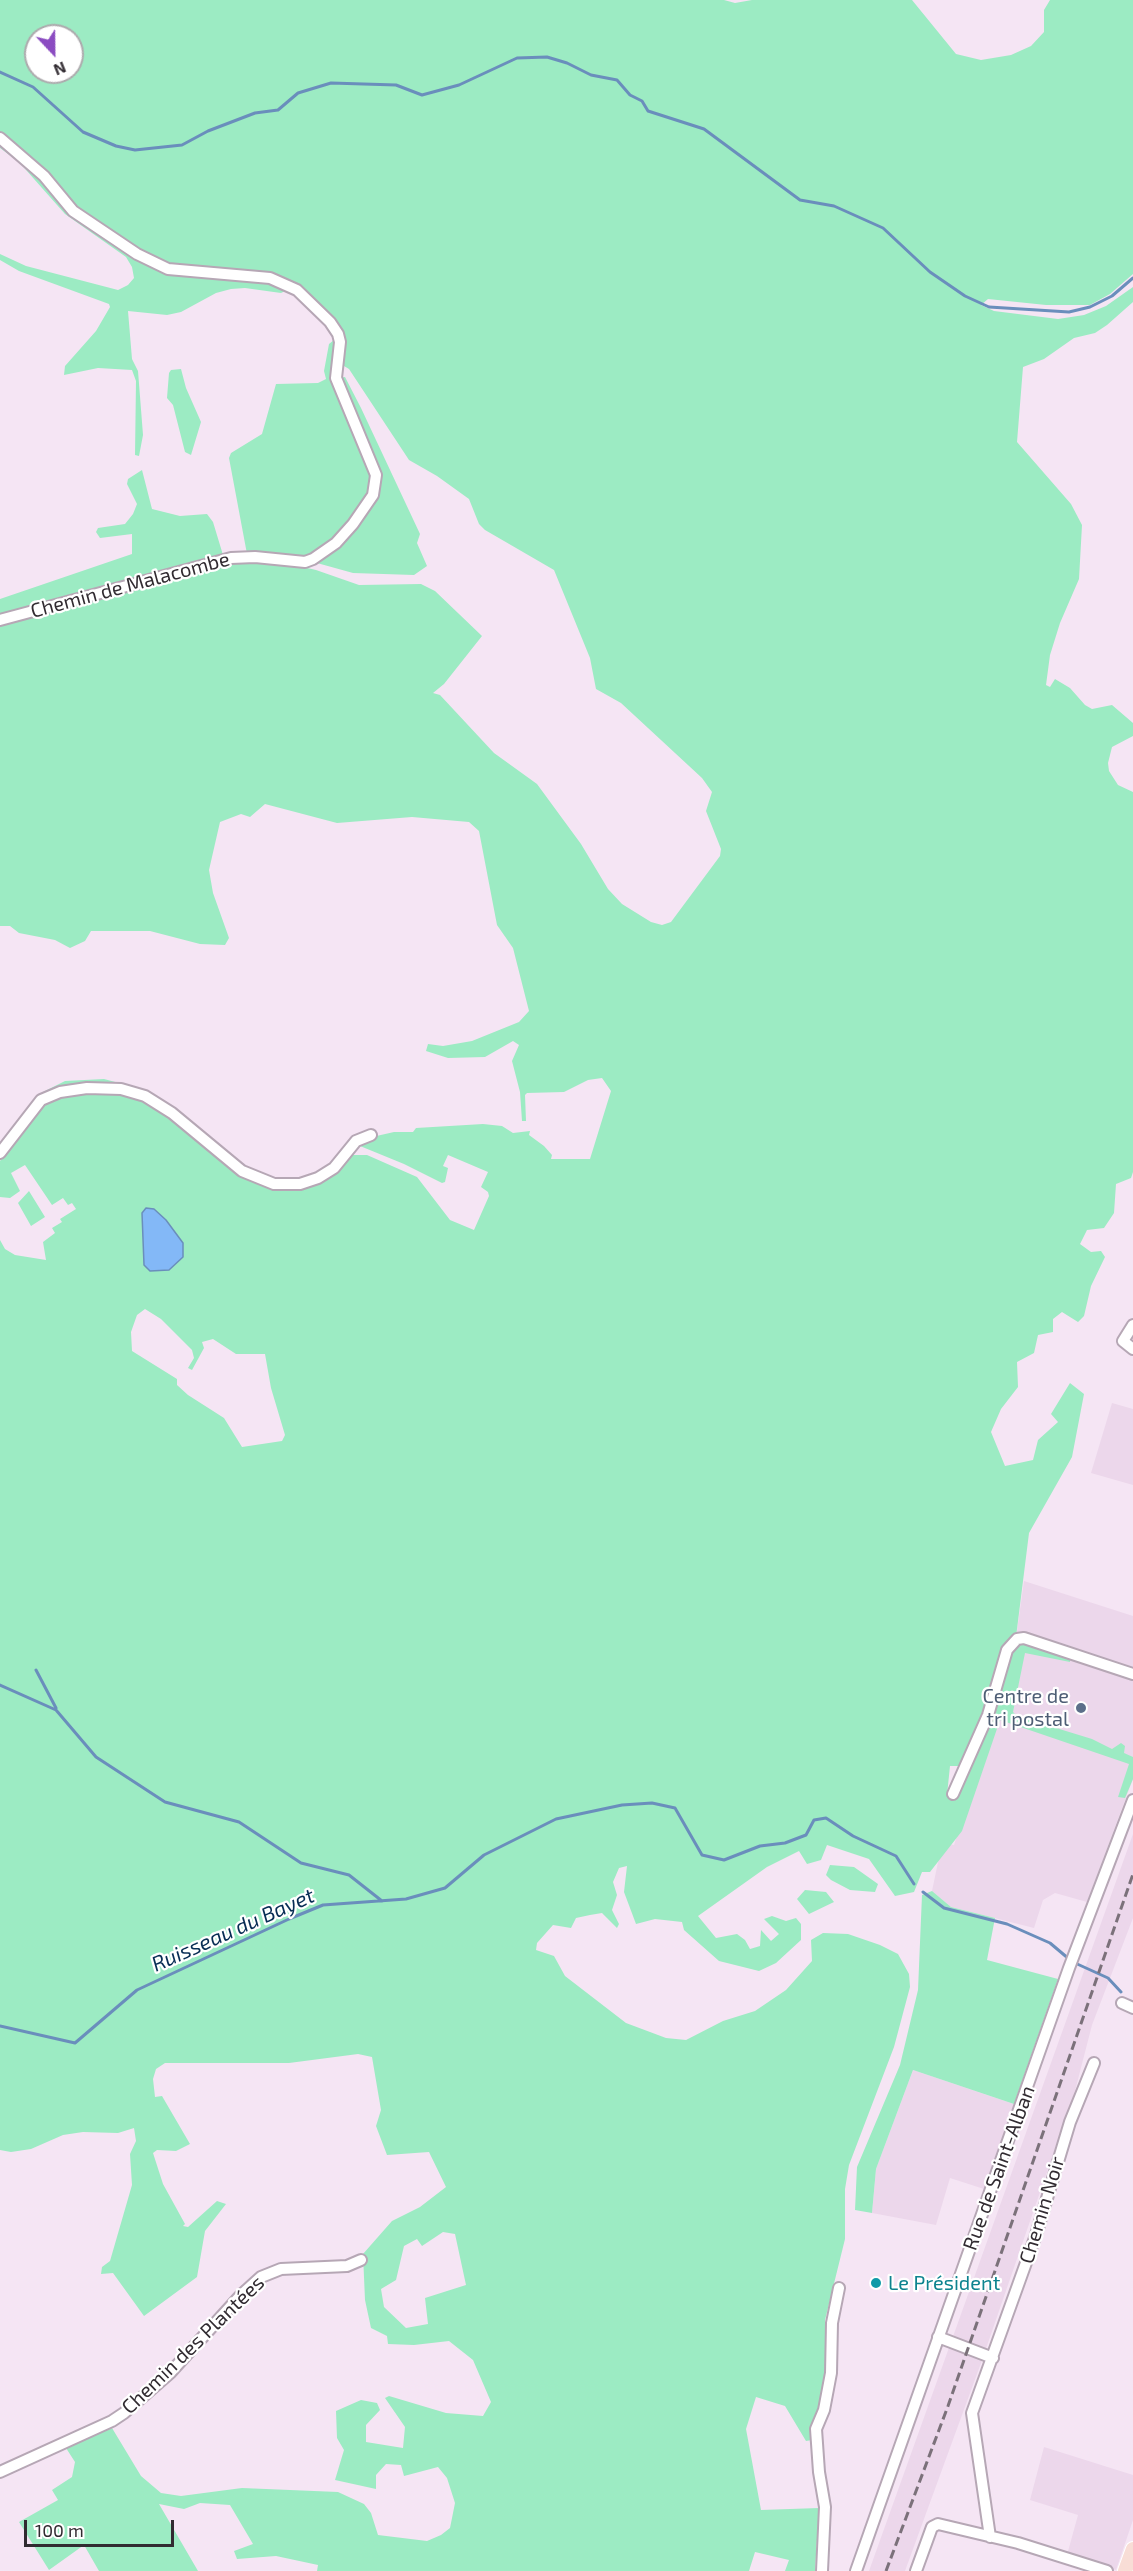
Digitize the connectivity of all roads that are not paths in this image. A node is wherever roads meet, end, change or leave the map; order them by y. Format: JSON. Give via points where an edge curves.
{"nodes":[{"id":1,"x":0,"y":138,"type":"edge"},
{"id":2,"x":0,"y":620,"type":"edge"},
{"id":3,"x":371,"y":1135,"type":"dead end"},
{"id":4,"x":0,"y":1153,"type":"edge"},
{"id":5,"x":1133,"y":1325,"type":"edge"},
{"id":6,"x":1133,"y":1349,"type":"edge"},
{"id":7,"x":1133,"y":1674,"type":"edge"},
{"id":8,"x":953,"y":1794,"type":"dead end"},
{"id":9,"x":1133,"y":1800,"type":"edge"},
{"id":10,"x":1122,"y":2003,"type":"dead end"},
{"id":11,"x":1133,"y":2007,"type":"edge"},
{"id":12,"x":1094,"y":2063,"type":"dead end"},
{"id":13,"x":361,"y":2260,"type":"dead end"},
{"id":14,"x":839,"y":2288,"type":"dead end"},
{"id":15,"x":938,"y":2337,"type":"junction"},
{"id":16,"x":993,"y":2358,"type":"junction"},
{"id":17,"x":0,"y":2472,"type":"edge"},
{"id":18,"x":990,"y":2537,"type":"junction"},
{"id":19,"x":1133,"y":2549,"type":"edge"},
{"id":20,"x":822,"y":2571,"type":"edge"},
{"id":21,"x":856,"y":2571,"type":"edge"},
{"id":22,"x":916,"y":2571,"type":"edge"},
{"id":23,"x":1107,"y":2571,"type":"edge"},
{"id":24,"x":1125,"y":2571,"type":"edge"}],
"edges":[{"from":1,"to":2,"type":"street","name":"Chemin de Malacombe","via":[[44,176],[73,211],[137,254],[168,269],[270,278],[297,290],[338,334],[336,378],[376,475],[372,495],[353,524],[328,550],[313,559],[305,562],[231,558]]},
{"from":3,"to":4,"type":"street","via":[[356,1141],[334,1168],[318,1178],[300,1184],[274,1184],[242,1171],[172,1113],[145,1096],[121,1089],[87,1088],[40,1100]]},
{"from":5,"to":6,"type":"street","via":[[1123,1341]]},
{"from":7,"to":8,"type":"street","via":[[1024,1638],[1017,1640],[1007,1650],[988,1715]]},
{"from":9,"to":15,"type":"street","name":"Rue de Saint-Alban"},
{"from":10,"to":11,"type":"street"},
{"from":12,"to":16,"type":"street","name":"Chemin Noir","via":[[1070,2122]]},
{"from":13,"to":17,"type":"street","name":"Chemin des Plantées","via":[[347,2266],[281,2269],[261,2277],[170,2373],[124,2413]]},
{"from":14,"to":20,"type":"street","via":[[832,2323],[831,2373],[816,2429],[825,2507]]},
{"from":15,"to":16,"type":"street"},
{"from":15,"to":21,"type":"street","name":"Rue de Saint-Alban"},
{"from":16,"to":18,"type":"street","name":"Chemin Noir","via":[[972,2413]]},
{"from":18,"to":22,"type":"street","via":[[938,2524],[932,2527]]},
{"from":18,"to":23,"type":"street"},
{"from":19,"to":24,"type":"main road"}]}
